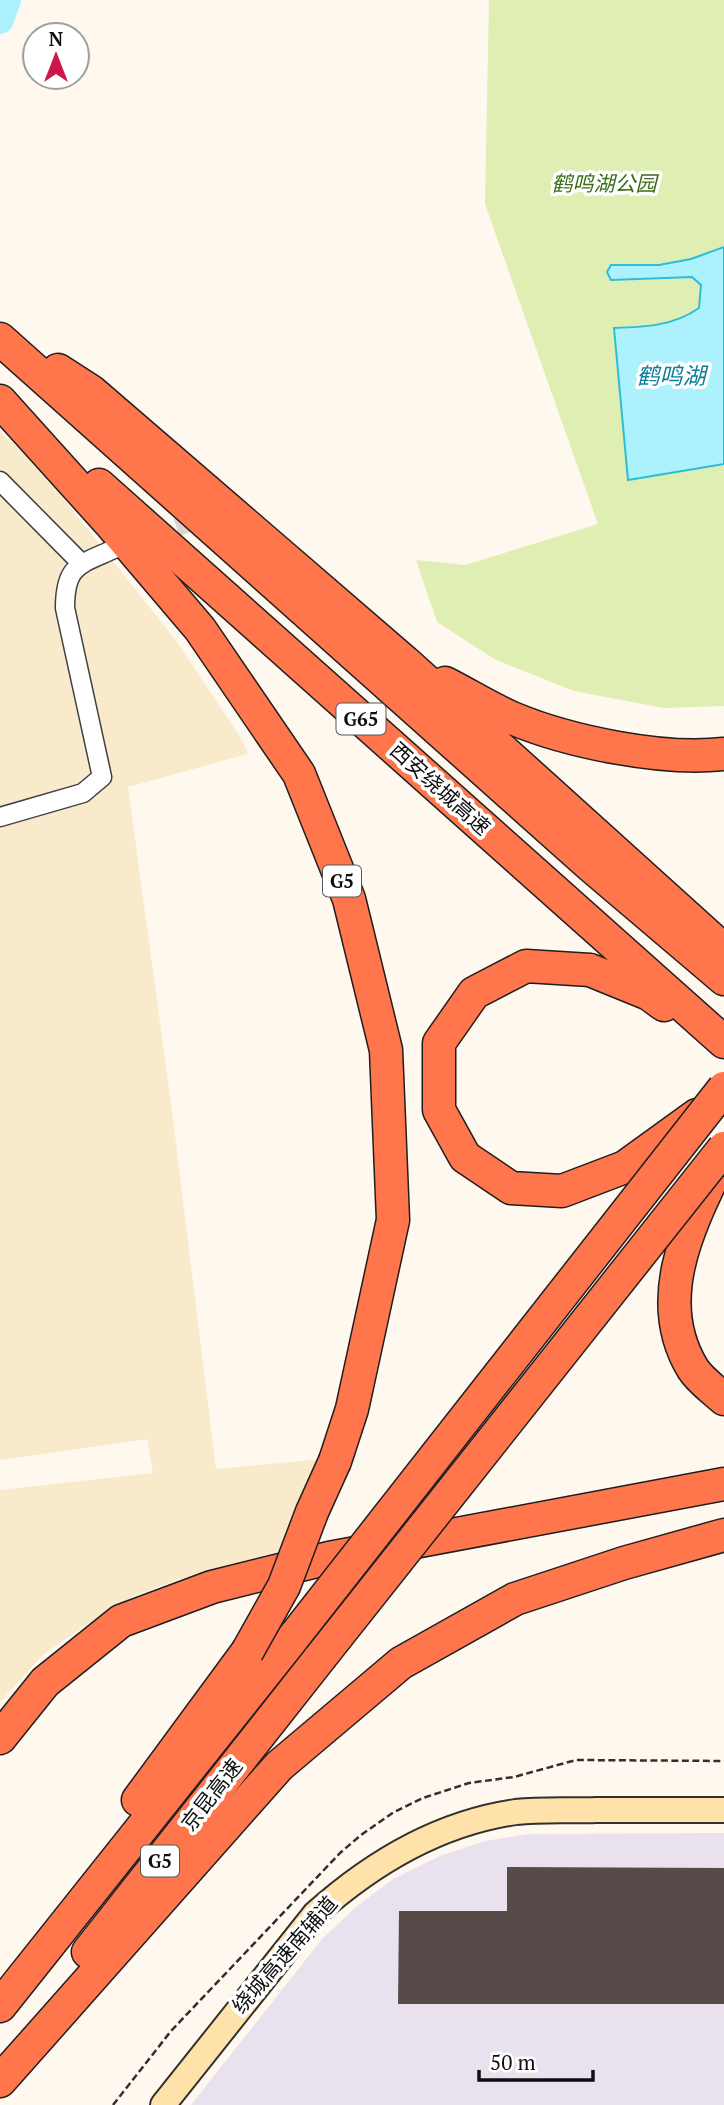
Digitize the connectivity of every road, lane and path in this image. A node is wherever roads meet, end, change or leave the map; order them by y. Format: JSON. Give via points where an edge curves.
{"nodes":[{"id":1,"x":0,"y":333,"type":"edge"},
{"id":2,"x":0,"y":339,"type":"edge"},
{"id":3,"x":0,"y":394,"type":"edge"},
{"id":4,"x":0,"y":401,"type":"edge"},
{"id":5,"x":0,"y":481,"type":"edge"},
{"id":6,"x":114,"y":549,"type":"dead end"},
{"id":7,"x":82,"y":564,"type":"junction"},
{"id":8,"x":405,"y":662,"type":"junction"},
{"id":9,"x":724,"y":754,"type":"edge"},
{"id":10,"x":0,"y":817,"type":"edge"},
{"id":11,"x":724,"y":950,"type":"edge"},
{"id":12,"x":724,"y":979,"type":"edge"},
{"id":13,"x":724,"y":1042,"type":"edge"},
{"id":14,"x":724,"y":1051,"type":"edge"},
{"id":15,"x":717,"y":1097,"type":"edge"},
{"id":16,"x":724,"y":1148,"type":"edge"},
{"id":17,"x":724,"y":1154,"type":"edge"},
{"id":18,"x":724,"y":1399,"type":"edge"},
{"id":19,"x":724,"y":1484,"type":"edge"},
{"id":20,"x":724,"y":1535,"type":"edge"},
{"id":21,"x":0,"y":1738,"type":"edge"},
{"id":22,"x":724,"y":1810,"type":"edge"},
{"id":23,"x":0,"y":1989,"type":"edge"},
{"id":24,"x":0,"y":2007,"type":"edge"},
{"id":25,"x":0,"y":2063,"type":"edge"},
{"id":26,"x":0,"y":2081,"type":"edge"},
{"id":27,"x":163,"y":2105,"type":"edge"}],
"edges":[{"from":1,"to":8,"type":"highway","via":[[92,392]]},
{"from":2,"to":12,"type":"highway","name":"西安绕城高速","number":"G65"},
{"from":3,"to":13,"type":"highway","name":"西安绕城高速","number":"G65"},
{"from":4,"to":23,"type":"highway","number":"G5","bridge":true,"via":[[200,629],[299,774],[349,898],[386,1050],[393,1220],[352,1409],[284,1586],[247,1652]]},
{"from":5,"to":7,"type":"street"},
{"from":6,"to":7,"type":"street"},
{"from":7,"to":10,"type":"street","via":[[68,577],[65,607],[102,777],[83,793]]},
{"from":8,"to":9,"type":"highway","via":[[513,718],[593,743],[694,757]]},
{"from":8,"to":11,"type":"highway"},
{"from":14,"to":15,"type":"highway","bridge":true,"via":[[649,994],[590,970],[526,966],[474,993],[439,1043],[439,1110],[465,1157],[511,1188],[562,1191],[625,1167]]},
{"from":15,"to":24,"type":"highway","bridge":true},
{"from":16,"to":25,"type":"highway","name":"京昆高速","number":"G5","bridge":true},
{"from":17,"to":18,"type":"highway","via":[[690,1223],[674,1283],[677,1335],[694,1371]]},
{"from":19,"to":21,"type":"highway","via":[[329,1558],[212,1587],[121,1621],[45,1682]]},
{"from":20,"to":26,"type":"highway","via":[[515,1599],[401,1663],[279,1766]]},
{"from":22,"to":27,"type":"street","name":"绕城高速南辅道","via":[[517,1812],[408,1847],[352,1882],[315,1914]]}]}
